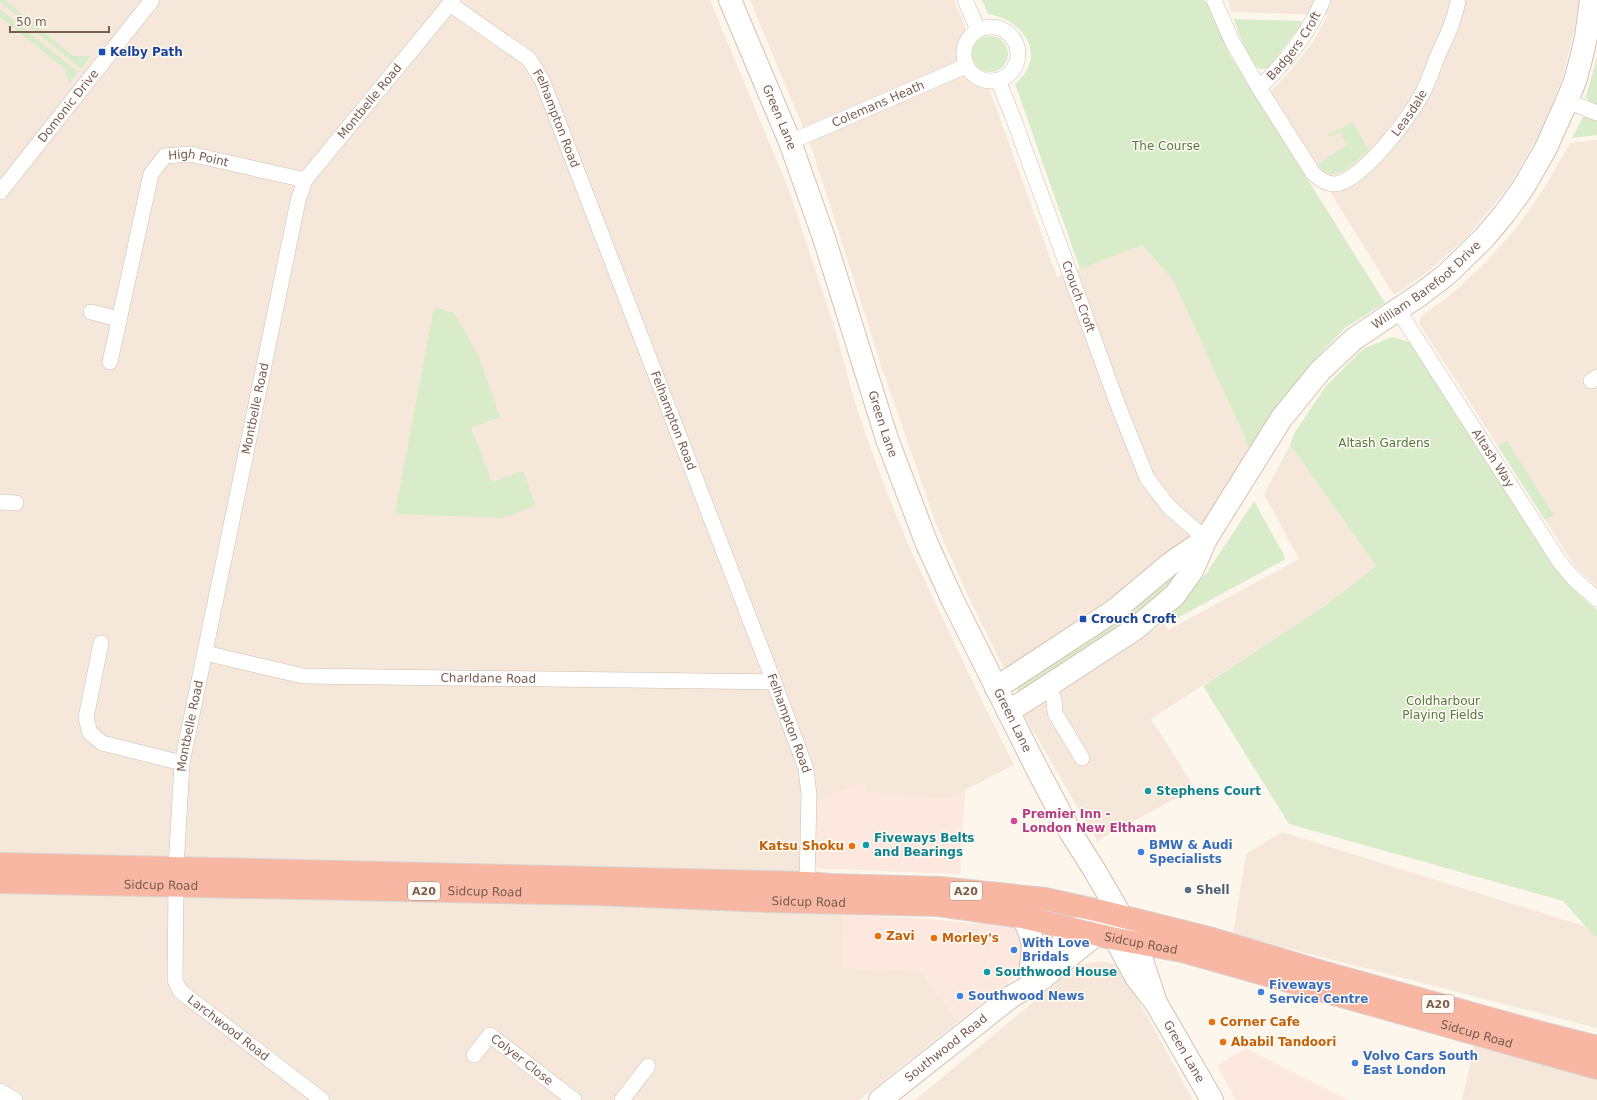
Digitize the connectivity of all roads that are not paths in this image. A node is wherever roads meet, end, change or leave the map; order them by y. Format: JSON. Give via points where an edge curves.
{"nodes":[{"id":1,"x":152,"y":0,"type":"edge"},
{"id":2,"x":730,"y":0,"type":"edge"},
{"id":3,"x":965,"y":0,"type":"edge"},
{"id":4,"x":1214,"y":0,"type":"edge"},
{"id":5,"x":1324,"y":0,"type":"edge"},
{"id":6,"x":1458,"y":0,"type":"edge"},
{"id":7,"x":1591,"y":0,"type":"edge"},
{"id":8,"x":451,"y":2,"type":"edge"},
{"id":9,"x":978,"y":30,"type":"junction"},
{"id":10,"x":966,"y":66,"type":"junction"},
{"id":11,"x":998,"y":80,"type":"junction"},
{"id":12,"x":1259,"y":88,"type":"junction"},
{"id":13,"x":1567,"y":101,"type":"junction"},
{"id":14,"x":1597,"y":113,"type":"edge"},
{"id":15,"x":790,"y":142,"type":"junction"},
{"id":16,"x":305,"y":180,"type":"junction"},
{"id":17,"x":0,"y":192,"type":"edge"},
{"id":18,"x":1398,"y":310,"type":"junction"},
{"id":19,"x":90,"y":312,"type":"dead end"},
{"id":20,"x":119,"y":319,"type":"junction"},
{"id":21,"x":110,"y":362,"type":"dead end"},
{"id":22,"x":0,"y":502,"type":"edge"},
{"id":23,"x":16,"y":503,"type":"dead end"},
{"id":24,"x":1206,"y":539,"type":"junction"},
{"id":25,"x":1597,"y":599,"type":"edge"},
{"id":26,"x":101,"y":643,"type":"dead end"},
{"id":27,"x":205,"y":653,"type":"junction"},
{"id":28,"x":774,"y":682,"type":"junction"},
{"id":29,"x":1047,"y":687,"type":"junction"},
{"id":30,"x":996,"y":688,"type":"junction"},
{"id":31,"x":1008,"y":712,"type":"junction"},
{"id":32,"x":1082,"y":758,"type":"dead end"},
{"id":33,"x":182,"y":763,"type":"junction"},
{"id":34,"x":0,"y":864,"type":"edge"},
{"id":35,"x":176,"y":868,"type":"junction"},
{"id":36,"x":807,"y":872,"type":"junction"},
{"id":37,"x":0,"y":882,"type":"edge"},
{"id":38,"x":1022,"y":917,"type":"junction"},
{"id":39,"x":1108,"y":928,"type":"junction"},
{"id":40,"x":1030,"y":972,"type":"junction"},
{"id":41,"x":1012,"y":996,"type":"junction"},
{"id":42,"x":1597,"y":1047,"type":"edge"},
{"id":43,"x":474,"y":1055,"type":"dead end"},
{"id":44,"x":648,"y":1066,"type":"dead end"},
{"id":45,"x":1597,"y":1068,"type":"edge"},
{"id":46,"x":0,"y":1091,"type":"edge"},
{"id":47,"x":15,"y":1100,"type":"edge"},
{"id":48,"x":322,"y":1100,"type":"edge"},
{"id":49,"x":574,"y":1100,"type":"edge"},
{"id":50,"x":622,"y":1100,"type":"edge"},
{"id":51,"x":880,"y":1100,"type":"edge"},
{"id":52,"x":1212,"y":1100,"type":"edge"}],
"edges":[{"from":1,"to":17,"type":"street","name":"Domonic Drive"},
{"from":2,"to":15,"type":"street","name":"Green Lane"},
{"from":3,"to":9,"type":"street"},
{"from":4,"to":12,"type":"street","via":[[1232,41]]},
{"from":5,"to":12,"type":"street","name":"Badgers Croft","via":[[1300,43],[1280,68]]},
{"from":6,"to":12,"type":"street","name":"Leasdale","via":[[1451,25],[1422,94],[1386,146],[1352,177],[1344,181],[1334,184],[1317,177]]},
{"from":7,"to":13,"type":"street","name":"William Barefoot Drive","via":[[1581,59]]},
{"from":8,"to":16,"type":"street","name":"Montbelle Road"},
{"from":8,"to":28,"type":"street","name":"Felhampton Road","via":[[529,59],[542,80]]},
{"from":9,"to":10,"type":"street","via":[[965,44],[963,54]]},
{"from":9,"to":11,"type":"street","via":[[987,27],[1005,31],[1016,46],[1016,65],[1010,73]]},
{"from":10,"to":11,"type":"street","via":[[971,74],[979,79]]},
{"from":10,"to":15,"type":"street","name":"Colemans Heath"},
{"from":11,"to":24,"type":"street","name":"Crouch Croft","via":[[1116,401],[1147,478],[1169,507]]},
{"from":13,"to":14,"type":"street"},
{"from":13,"to":18,"type":"street","name":"William Barefoot Drive","via":[[1545,150],[1505,213],[1451,270]]},
{"from":15,"to":30,"type":"street","name":"Green Lane","via":[[824,238],[890,447],[927,544]]},
{"from":16,"to":20,"type":"street","name":"High Point","via":[[190,154],[165,156],[151,174]]},
{"from":16,"to":27,"type":"street","name":"Montbelle Road","via":[[298,201]]},
{"from":18,"to":24,"type":"street","name":"William Barefoot Drive","via":[[1354,339],[1320,371],[1281,419]]},
{"from":18,"to":25,"type":"street","name":"Altash Way","via":[[1559,561],[1573,578]]},
{"from":19,"to":20,"type":"street"},
{"from":20,"to":21,"type":"street","name":"High Point"},
{"from":22,"to":23,"type":"street"},
{"from":24,"to":29,"type":"street","name":"William Barefoot Drive","via":[[1192,571],[1175,595],[1135,629]]},
{"from":24,"to":30,"type":"street","name":"William Barefoot Drive","via":[[1171,563],[1115,610]]},
{"from":26,"to":33,"type":"street","via":[[86,718],[90,732],[102,743]]},
{"from":27,"to":28,"type":"street","name":"Charldane Road","via":[[303,676]]},
{"from":27,"to":33,"type":"street","name":"Montbelle Road"},
{"from":28,"to":36,"type":"street","name":"Felhampton Road","via":[[806,769],[809,795]]},
{"from":29,"to":31,"type":"street","name":"William Barefoot Drive"},
{"from":29,"to":32,"type":"street","via":[[1054,699],[1055,713]]},
{"from":30,"to":31,"type":"street","name":"Green Lane"},
{"from":31,"to":39,"type":"street","name":"Green Lane","via":[[1071,833],[1089,887]]},
{"from":33,"to":35,"type":"street","name":"Montbelle Road"},
{"from":34,"to":35,"type":"highway","name":"Sidcup Road","number":"A20"},
{"from":35,"to":36,"type":"highway","name":"Sidcup Road","number":"A20"},
{"from":35,"to":37,"type":"highway","name":"Sidcup Road","number":"A20"},
{"from":35,"to":38,"type":"highway","name":"Sidcup Road","number":"A20","via":[[597,894],[939,905]]},
{"from":35,"to":48,"type":"street","name":"Larchwood Road","via":[[175,980],[180,991]]},
{"from":36,"to":39,"type":"highway","name":"Sidcup Road","number":"A20","via":[[830,885],[940,888],[1045,899]]},
{"from":38,"to":39,"type":"highway","name":"Sidcup Road","number":"A20"},
{"from":38,"to":40,"type":"street","name":"Southwood Road","via":[[1033,940]]},
{"from":39,"to":40,"type":"street","name":"Southwood Road"},
{"from":39,"to":41,"type":"street","name":"Southwood Road","via":[[1039,981]]},
{"from":39,"to":42,"type":"highway","name":"Sidcup Road","number":"A20","via":[[1212,939],[1322,972]]},
{"from":39,"to":45,"type":"highway","name":"Sidcup Road","number":"A20"},
{"from":39,"to":52,"type":"street","name":"Green Lane","via":[[1156,1003]]},
{"from":40,"to":41,"type":"street","name":"Southwood Road"},
{"from":41,"to":51,"type":"street","name":"Southwood Road"},
{"from":43,"to":49,"type":"street","name":"Colyer Close","via":[[490,1035]]},
{"from":44,"to":50,"type":"street"},
{"from":46,"to":47,"type":"street"}]}
